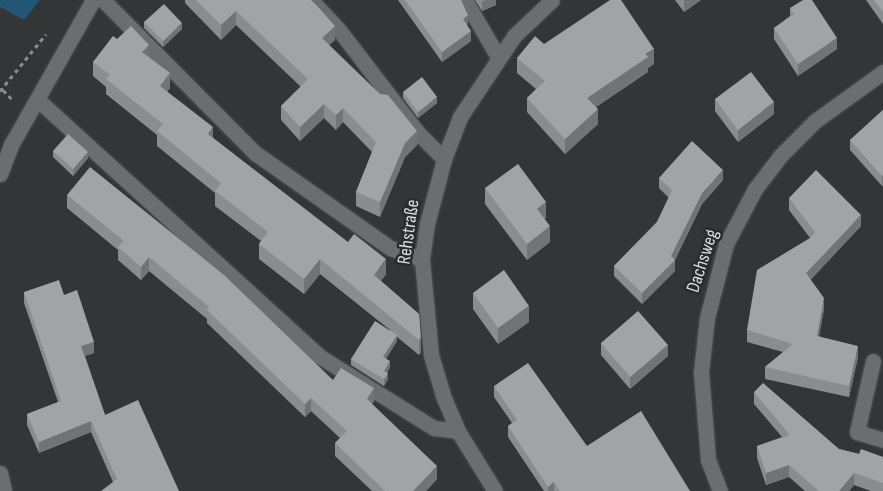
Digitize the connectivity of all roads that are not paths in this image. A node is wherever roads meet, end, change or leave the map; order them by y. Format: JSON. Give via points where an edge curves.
{"nodes":[{"id":1,"x":93,"y":0,"type":"edge"},
{"id":2,"x":103,"y":0,"type":"edge"},
{"id":3,"x":311,"y":0,"type":"edge"},
{"id":4,"x":465,"y":0,"type":"edge"},
{"id":5,"x":552,"y":0,"type":"edge"},
{"id":6,"x":498,"y":57,"type":"junction"},
{"id":7,"x":883,"y":72,"type":"edge"},
{"id":8,"x":38,"y":100,"type":"junction"},
{"id":9,"x":444,"y":159,"type":"junction"},
{"id":10,"x":0,"y":174,"type":"edge"},
{"id":11,"x":422,"y":259,"type":"junction"},
{"id":12,"x":873,"y":361,"type":"dead end"},
{"id":13,"x":458,"y":431,"type":"junction"},
{"id":14,"x":883,"y":440,"type":"edge"},
{"id":15,"x":0,"y":473,"type":"edge"},
{"id":16,"x":4,"y":491,"type":"edge"},
{"id":17,"x":495,"y":491,"type":"edge"},
{"id":18,"x":720,"y":491,"type":"edge"}],
"edges":[{"from":1,"to":8,"type":"street"},
{"from":2,"to":11,"type":"street","via":[[256,152],[390,248]]},
{"from":3,"to":9,"type":"street","via":[[339,30],[418,133]]},
{"from":4,"to":6,"type":"street"},
{"from":5,"to":6,"type":"street","name":"Rehstraße","via":[[514,36]]},
{"from":6,"to":9,"type":"street","name":"Rehstraße","via":[[460,117]]},
{"from":7,"to":18,"type":"street","name":"Dachsweg","via":[[815,121],[781,155],[755,189],[726,244],[707,318],[701,372],[708,459]]},
{"from":8,"to":10,"type":"street","via":[[11,145]]},
{"from":8,"to":13,"type":"street","via":[[319,356],[434,428]]},
{"from":9,"to":11,"type":"street","name":"Rehstraße","via":[[427,224]]},
{"from":11,"to":13,"type":"street","name":"Rehstraße","via":[[432,355]]},
{"from":12,"to":14,"type":"street","via":[[857,432]]},
{"from":13,"to":17,"type":"street","name":"Rehstraße"},
{"from":15,"to":16,"type":"street"}]}
